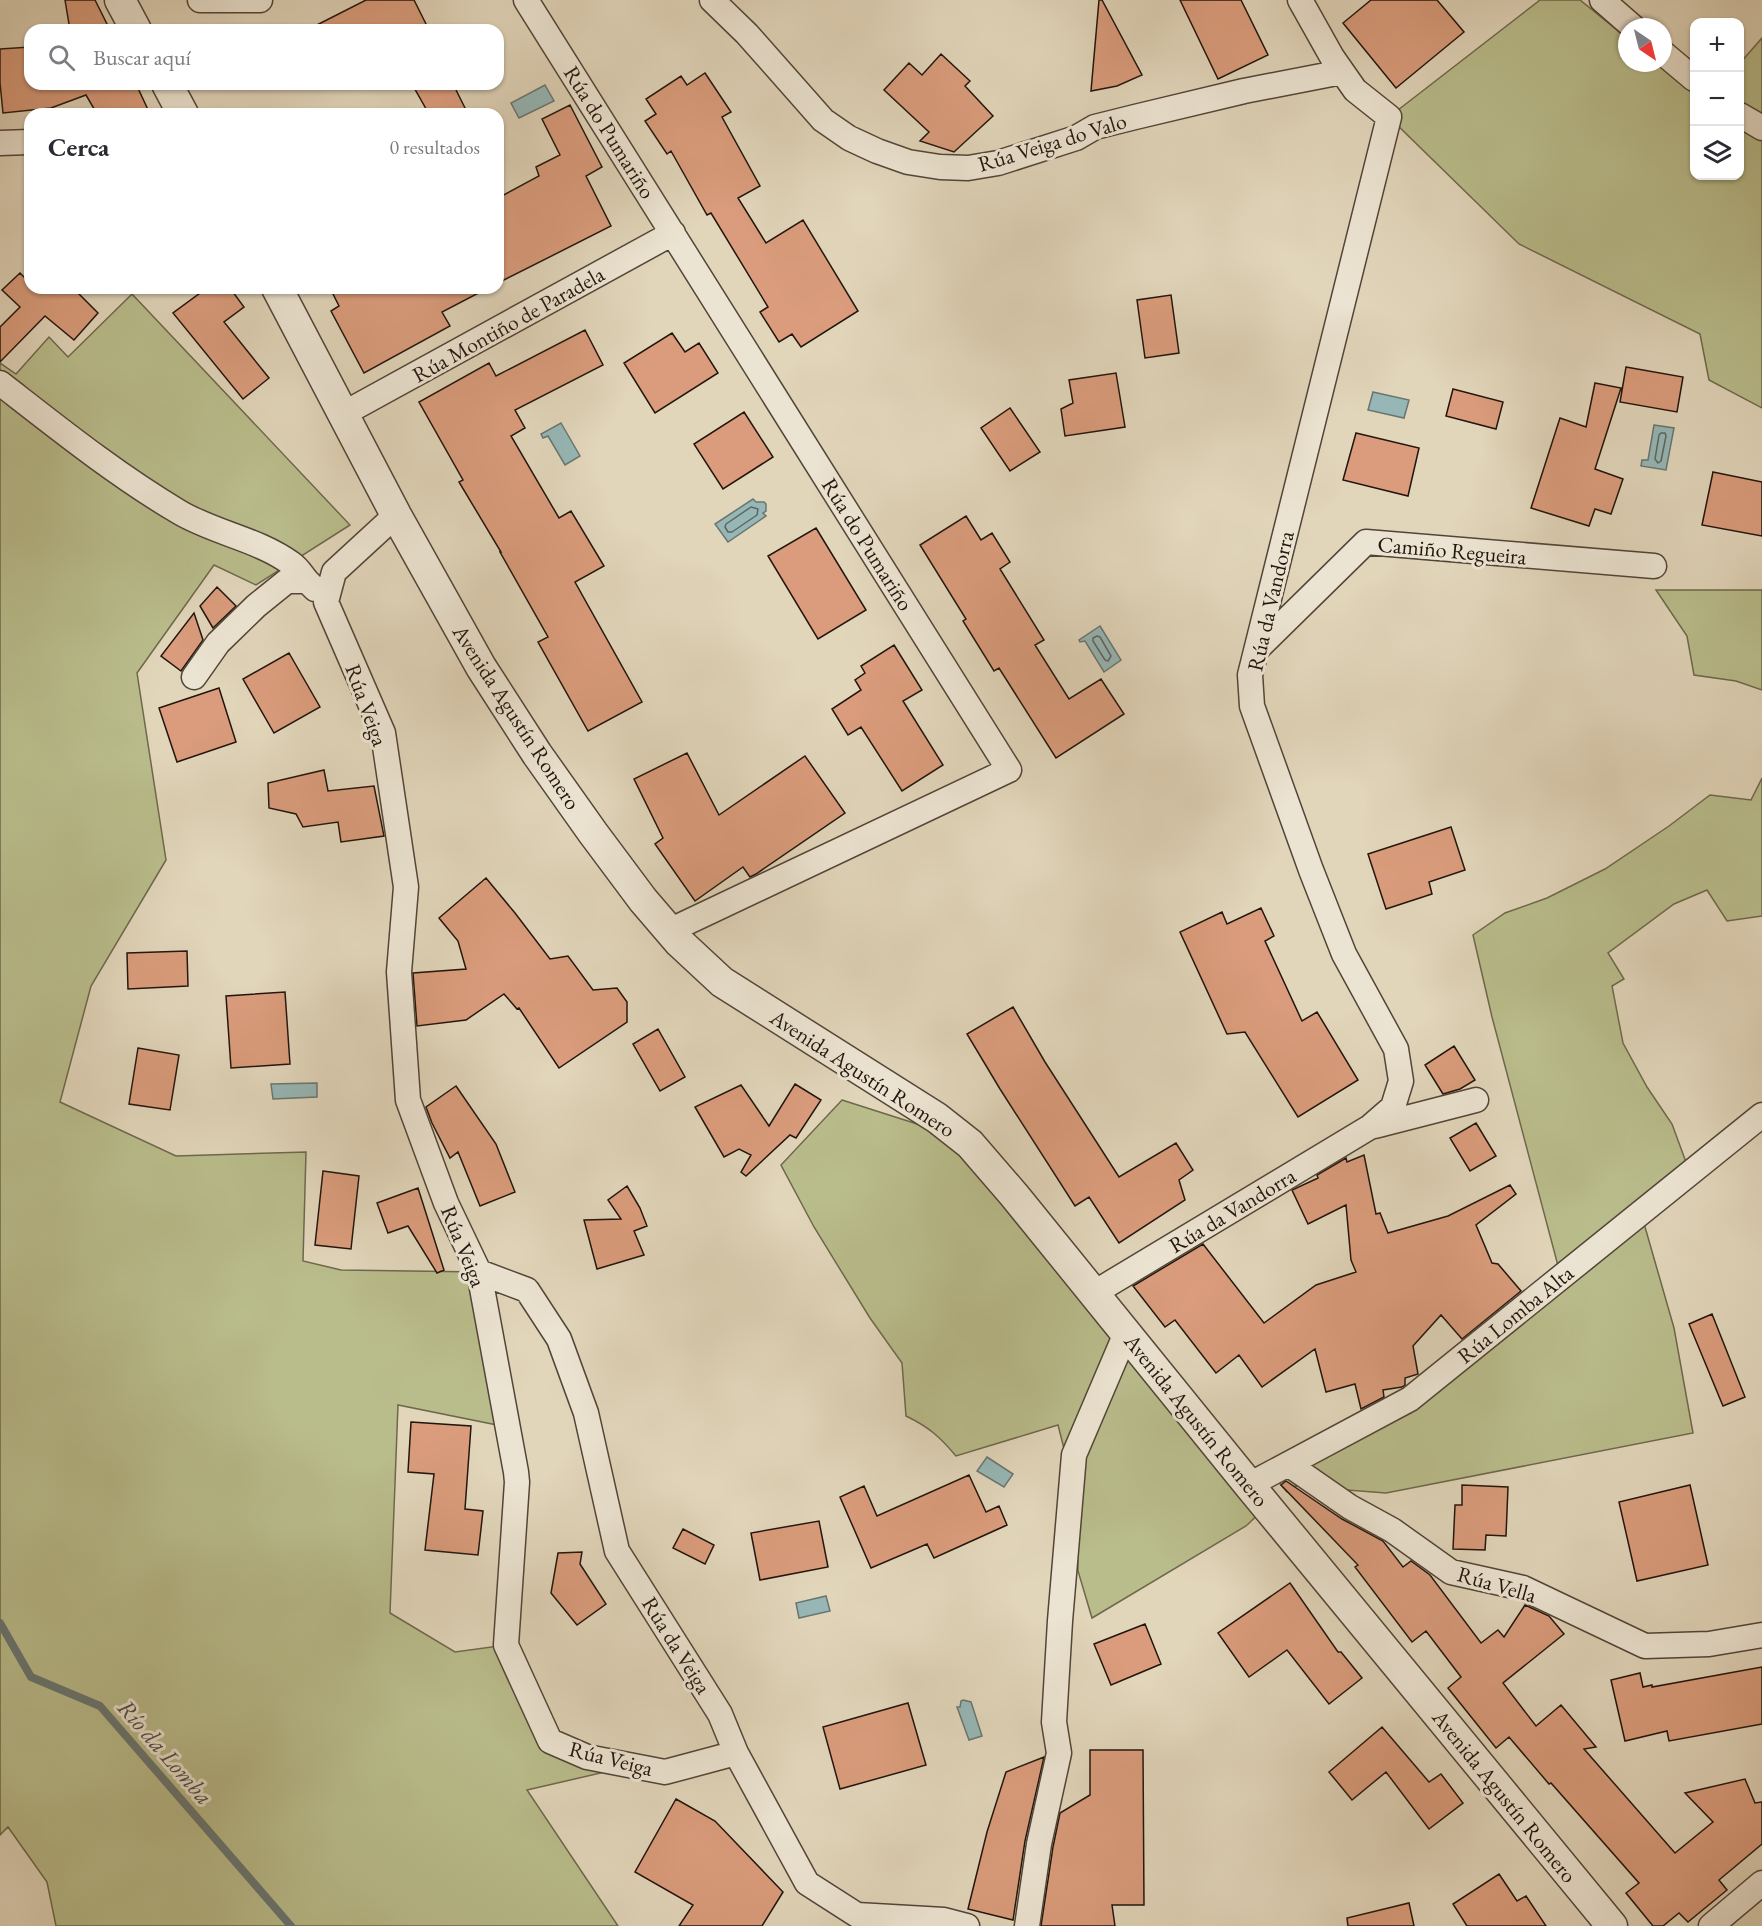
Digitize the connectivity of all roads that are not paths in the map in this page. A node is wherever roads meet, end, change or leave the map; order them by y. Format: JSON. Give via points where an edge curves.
{"nodes":[{"id":1,"x":200,"y":0,"type":"edge"},
{"id":2,"x":260,"y":0,"type":"edge"},
{"id":3,"x":526,"y":0,"type":"edge"},
{"id":4,"x":711,"y":0,"type":"edge"},
{"id":5,"x":1300,"y":0,"type":"edge"},
{"id":6,"x":1602,"y":0,"type":"edge"},
{"id":7,"x":127,"y":1,"type":"edge"},
{"id":8,"x":1623,"y":18,"type":"edge"},
{"id":9,"x":134,"y":24,"type":"edge"},
{"id":10,"x":1672,"y":60,"type":"edge"},
{"id":11,"x":1342,"y":72,"type":"junction"},
{"id":12,"x":1690,"y":75,"type":"edge"},
{"id":13,"x":170,"y":90,"type":"edge"},
{"id":14,"x":180,"y":108,"type":"edge"},
{"id":15,"x":1744,"y":117,"type":"edge"},
{"id":16,"x":1762,"y":128,"type":"edge"},
{"id":17,"x":24,"y":142,"type":"edge"},
{"id":18,"x":0,"y":143,"type":"edge"},
{"id":19,"x":674,"y":233,"type":"junction"},
{"id":20,"x":280,"y":294,"type":"edge"},
{"id":21,"x":0,"y":383,"type":"edge"},
{"id":22,"x":343,"y":414,"type":"junction"},
{"id":23,"x":396,"y":514,"type":"junction"},
{"id":24,"x":1654,"y":566,"type":"dead end"},
{"id":25,"x":307,"y":581,"type":"junction"},
{"id":26,"x":326,"y":602,"type":"junction"},
{"id":27,"x":1257,"y":649,"type":"junction"},
{"id":28,"x":194,"y":677,"type":"dead end"},
{"id":29,"x":669,"y":931,"type":"junction"},
{"id":30,"x":1476,"y":1100,"type":"dead end"},
{"id":31,"x":1762,"y":1115,"type":"edge"},
{"id":32,"x":1370,"y":1127,"type":"junction"},
{"id":33,"x":479,"y":1272,"type":"junction"},
{"id":34,"x":1094,"y":1293,"type":"junction"},
{"id":35,"x":1126,"y":1333,"type":"junction"},
{"id":36,"x":1288,"y":1464,"type":"junction"},
{"id":37,"x":1249,"y":1485,"type":"junction"},
{"id":38,"x":1762,"y":1635,"type":"edge"},
{"id":39,"x":736,"y":1753,"type":"junction"},
{"id":40,"x":1762,"y":1883,"type":"edge"},
{"id":41,"x":1724,"y":1922,"type":"edge"},
{"id":42,"x":967,"y":1926,"type":"edge"},
{"id":43,"x":1027,"y":1926,"type":"edge"},
{"id":44,"x":1612,"y":1926,"type":"edge"}],
"edges":[{"from":1,"to":2,"type":"street"},
{"from":3,"to":19,"type":"street","name":"Rúa do Pumariño"},
{"from":4,"to":11,"type":"street","name":"Rúa Veiga do Valo","via":[[747,34],[823,120],[876,151],[939,167],[998,163],[1076,138],[1095,127]]},
{"from":5,"to":11,"type":"street"},
{"from":6,"to":8,"type":"street"},
{"from":7,"to":9,"type":"street"},
{"from":10,"to":12,"type":"street"},
{"from":11,"to":27,"type":"street","name":"Rúa da Vandorra","via":[[1355,90],[1389,117]]},
{"from":13,"to":14,"type":"street"},
{"from":15,"to":16,"type":"street"},
{"from":17,"to":18,"type":"street"},
{"from":19,"to":22,"type":"street","name":"Rúa Montiño de Paradela"},
{"from":19,"to":29,"type":"street","name":"Rúa do Pumariño","via":[[1009,770]]},
{"from":20,"to":22,"type":"street","name":"Avenida Agustín Romero"},
{"from":21,"to":25,"type":"street","name":"Rúa Veiga","via":[[134,484],[182,514],[292,564]]},
{"from":22,"to":23,"type":"street","name":"Avenida Agustín Romero"},
{"from":23,"to":26,"type":"street","via":[[334,572]]},
{"from":23,"to":29,"type":"street","name":"Avenida Agustín Romero","via":[[481,667],[537,754]]},
{"from":24,"to":27,"type":"street","name":"Camiño Regueira","via":[[1366,542]]},
{"from":25,"to":26,"type":"street","name":"Rúa Veiga"},
{"from":25,"to":28,"type":"street","via":[[287,581],[256,606],[218,643]]},
{"from":26,"to":33,"type":"street","name":"Rúa Veiga","via":[[383,733],[406,887],[399,972],[408,1100],[446,1203]]},
{"from":27,"to":32,"type":"street","name":"Rúa da Vandorra","via":[[1250,675],[1252,706],[1344,954],[1396,1049],[1401,1081],[1394,1107]]},
{"from":29,"to":34,"type":"street","name":"Avenida Agustín Romero","via":[[722,982],[937,1118],[970,1144]]},
{"from":30,"to":32,"type":"street","name":"Rúa da Vandorra"},
{"from":31,"to":36,"type":"street","name":"Rúa Lomba Alta","via":[[1410,1399]]},
{"from":32,"to":34,"type":"street","name":"Rúa da Vandorra"},
{"from":33,"to":39,"type":"street","name":"Rúa da Veiga","via":[[527,1290],[559,1339],[586,1413],[617,1551],[720,1714]]},
{"from":33,"to":39,"type":"street","name":"Rúa Veiga","via":[[517,1482],[506,1645],[550,1741],[587,1757],[664,1772]]},
{"from":34,"to":35,"type":"street","name":"Avenida Agustín Romero"},
{"from":35,"to":37,"type":"street","name":"Avenida Agustín Romero"},
{"from":35,"to":43,"type":"street","via":[[1074,1455],[1054,1722],[1059,1753]]},
{"from":36,"to":37,"type":"street","name":"Rúa Lomba Alta"},
{"from":36,"to":38,"type":"street","name":"Rúa Vella","via":[[1451,1572],[1523,1588],[1645,1646],[1709,1644]]},
{"from":37,"to":44,"type":"street","name":"Avenida Agustín Romero"},
{"from":39,"to":42,"type":"street","name":"Rúa da Veiga","via":[[807,1883],[857,1915],[944,1920]]},
{"from":40,"to":41,"type":"street"}]}
